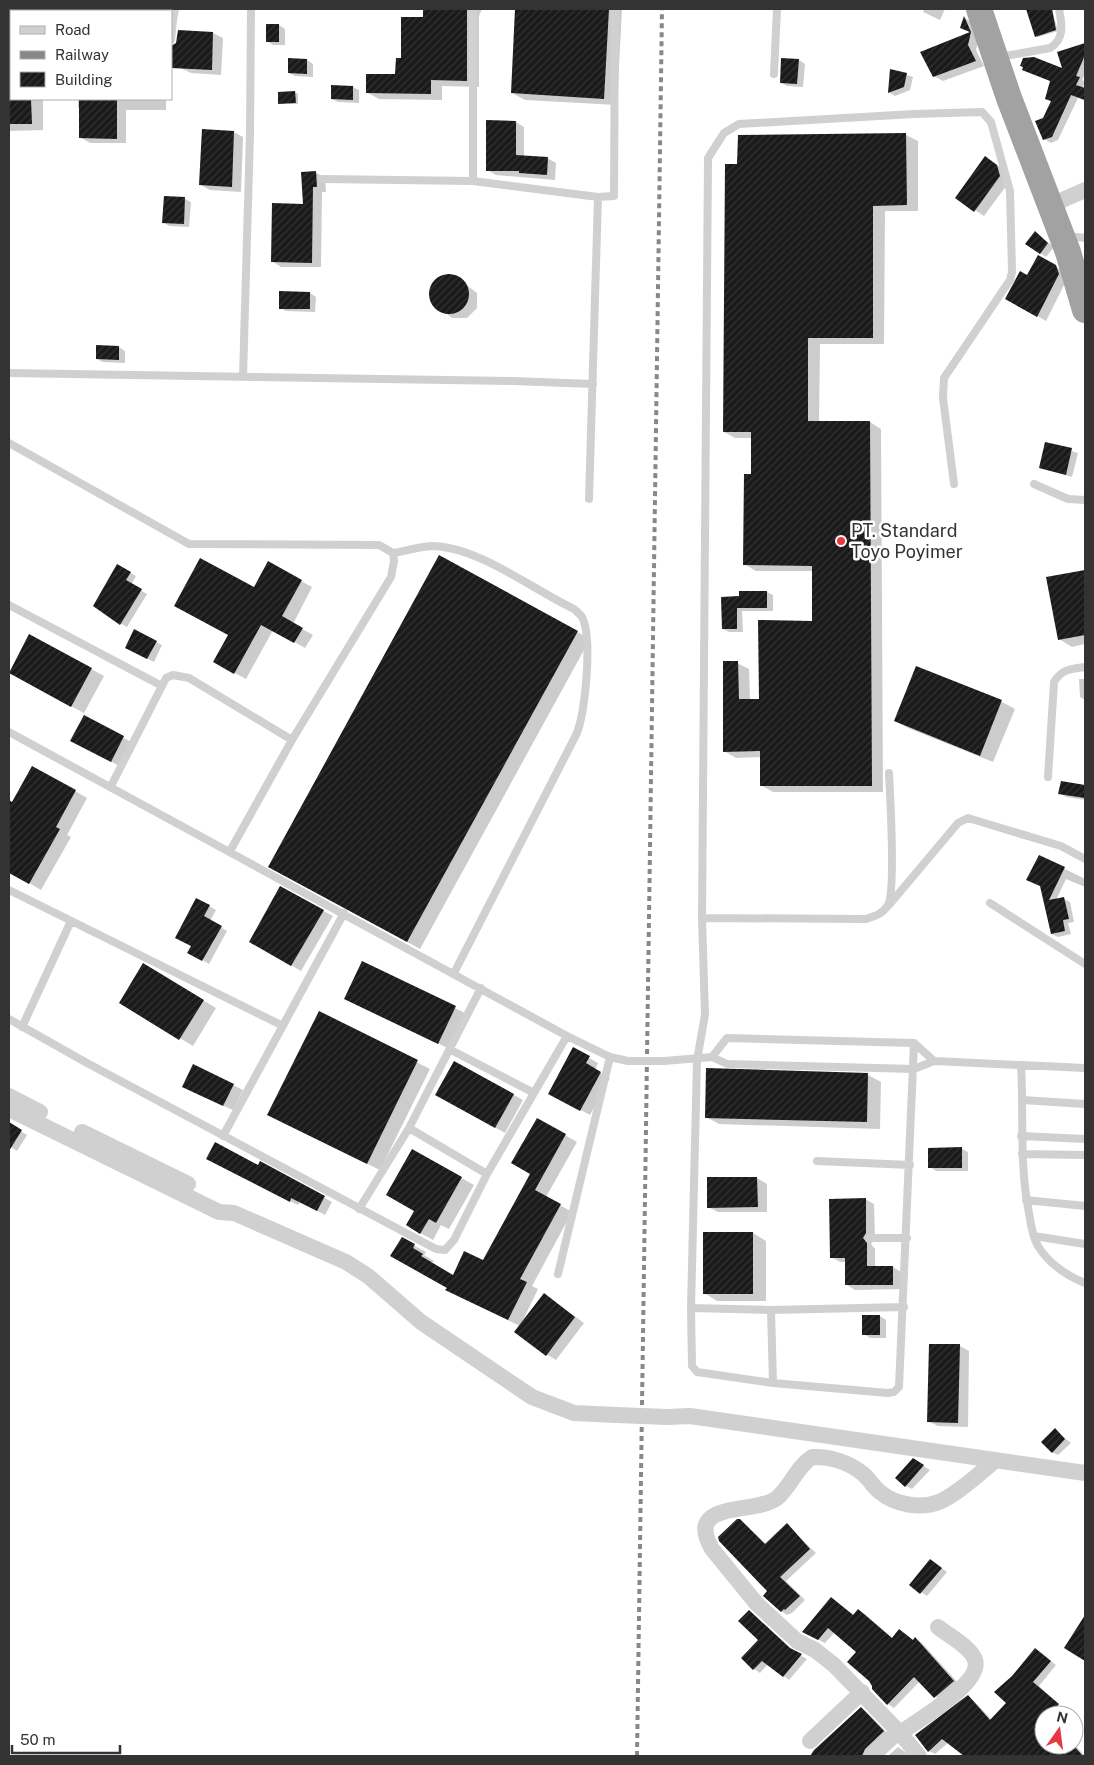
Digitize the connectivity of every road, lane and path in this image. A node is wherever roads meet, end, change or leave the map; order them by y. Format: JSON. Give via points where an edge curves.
{"nodes":[{"id":1,"x":174,"y":9,"type":"edge"},
{"id":2,"x":251,"y":9,"type":"edge"},
{"id":3,"x":473,"y":9,"type":"edge"},
{"id":4,"x":615,"y":9,"type":"edge"},
{"id":5,"x":777,"y":9,"type":"edge"},
{"id":6,"x":980,"y":9,"type":"edge"},
{"id":7,"x":1059,"y":9,"type":"edge"},
{"id":8,"x":172,"y":30,"type":"edge"},
{"id":9,"x":994,"y":58,"type":"junction"},
{"id":10,"x":774,"y":74,"type":"dead end"},
{"id":11,"x":322,"y":179,"type":"dead end"},
{"id":12,"x":472,"y":181,"type":"junction"},
{"id":13,"x":1085,"y":190,"type":"edge"},
{"id":14,"x":598,"y":197,"type":"junction"},
{"id":15,"x":1050,"y":206,"type":"junction"},
{"id":16,"x":1073,"y":237,"type":"edge"},
{"id":17,"x":1085,"y":310,"type":"edge"},
{"id":18,"x":9,"y":373,"type":"edge"},
{"id":19,"x":243,"y":377,"type":"junction"},
{"id":20,"x":593,"y":384,"type":"junction"},
{"id":21,"x":9,"y":443,"type":"edge"},
{"id":22,"x":954,"y":484,"type":"dead end"},
{"id":23,"x":1034,"y":484,"type":"dead end"},
{"id":24,"x":589,"y":499,"type":"dead end"},
{"id":25,"x":1085,"y":500,"type":"edge"},
{"id":26,"x":393,"y":553,"type":"junction"},
{"id":27,"x":9,"y":605,"type":"edge"},
{"id":28,"x":1085,"y":667,"type":"edge"},
{"id":29,"x":162,"y":686,"type":"junction"},
{"id":30,"x":9,"y":732,"type":"edge"},
{"id":31,"x":292,"y":740,"type":"junction"},
{"id":32,"x":889,"y":773,"type":"dead end"},
{"id":33,"x":1048,"y":777,"type":"dead end"},
{"id":34,"x":111,"y":786,"type":"junction"},
{"id":35,"x":230,"y":850,"type":"junction"},
{"id":36,"x":1085,"y":859,"type":"edge"},
{"id":37,"x":9,"y":890,"type":"edge"},
{"id":38,"x":990,"y":903,"type":"dead end"},
{"id":39,"x":889,"y":905,"type":"junction"},
{"id":40,"x":344,"y":913,"type":"junction"},
{"id":41,"x":702,"y":918,"type":"junction"},
{"id":42,"x":71,"y":920,"type":"junction"},
{"id":43,"x":1085,"y":964,"type":"edge"},
{"id":44,"x":454,"y":973,"type":"junction"},
{"id":45,"x":481,"y":988,"type":"junction"},
{"id":46,"x":9,"y":1019,"type":"edge"},
{"id":47,"x":283,"y":1026,"type":"junction"},
{"id":48,"x":22,"y":1027,"type":"junction"},
{"id":49,"x":567,"y":1036,"type":"junction"},
{"id":50,"x":914,"y":1043,"type":"junction"},
{"id":51,"x":451,"y":1050,"type":"junction"},
{"id":52,"x":610,"y":1057,"type":"junction"},
{"id":53,"x":712,"y":1057,"type":"junction"},
{"id":54,"x":697,"y":1060,"type":"junction"},
{"id":55,"x":934,"y":1061,"type":"junction"},
{"id":56,"x":1021,"y":1065,"type":"junction"},
{"id":57,"x":1085,"y":1068,"type":"edge"},
{"id":58,"x":914,"y":1069,"type":"junction"},
{"id":59,"x":534,"y":1093,"type":"junction"},
{"id":60,"x":9,"y":1096,"type":"edge"},
{"id":61,"x":1023,"y":1100,"type":"junction"},
{"id":62,"x":1085,"y":1104,"type":"edge"},
{"id":63,"x":9,"y":1109,"type":"edge"},
{"id":64,"x":409,"y":1128,"type":"junction"},
{"id":65,"x":223,"y":1136,"type":"junction"},
{"id":66,"x":1021,"y":1136,"type":"junction"},
{"id":67,"x":1085,"y":1138,"type":"edge"},
{"id":68,"x":1022,"y":1154,"type":"junction"},
{"id":69,"x":1085,"y":1155,"type":"edge"},
{"id":70,"x":817,"y":1161,"type":"dead end"},
{"id":71,"x":910,"y":1165,"type":"junction"},
{"id":72,"x":487,"y":1174,"type":"junction"},
{"id":73,"x":1026,"y":1200,"type":"junction"},
{"id":74,"x":1085,"y":1206,"type":"edge"},
{"id":75,"x":359,"y":1209,"type":"junction"},
{"id":76,"x":234,"y":1213,"type":"junction"},
{"id":77,"x":1034,"y":1236,"type":"junction"},
{"id":78,"x":868,"y":1238,"type":"dead end"},
{"id":79,"x":907,"y":1238,"type":"junction"},
{"id":80,"x":1085,"y":1244,"type":"edge"},
{"id":81,"x":558,"y":1274,"type":"dead end"},
{"id":82,"x":1085,"y":1283,"type":"edge"},
{"id":83,"x":904,"y":1307,"type":"junction"},
{"id":84,"x":691,"y":1308,"type":"junction"},
{"id":85,"x":771,"y":1310,"type":"junction"},
{"id":86,"x":773,"y":1383,"type":"junction"},
{"id":87,"x":994,"y":1461,"type":"junction"},
{"id":88,"x":1085,"y":1472,"type":"edge"},
{"id":89,"x":938,"y":1627,"type":"dead end"},
{"id":90,"x":862,"y":1692,"type":"junction"},
{"id":91,"x":900,"y":1732,"type":"junction"},
{"id":92,"x":810,"y":1740,"type":"dead end"},
{"id":93,"x":872,"y":1756,"type":"edge"},
{"id":94,"x":919,"y":1756,"type":"edge"}],
"edges":[{"from":1,"to":8,"type":"lane"},
{"from":2,"to":19,"type":"lane"},
{"from":3,"to":12,"type":"lane"},
{"from":4,"to":14,"type":"lane","via":[[614,196]]},
{"from":5,"to":10,"type":"lane"},
{"from":6,"to":9,"type":"highway"},
{"from":7,"to":9,"type":"lane","via":[[1062,26],[1056,44],[1050,48]]},
{"from":9,"to":15,"type":"highway"},
{"from":11,"to":12,"type":"lane"},
{"from":12,"to":14,"type":"lane"},
{"from":13,"to":15,"type":"street"},
{"from":14,"to":20,"type":"lane"},
{"from":15,"to":16,"type":"highway"},
{"from":16,"to":17,"type":"highway"},
{"from":18,"to":19,"type":"lane"},
{"from":19,"to":20,"type":"lane"},
{"from":20,"to":24,"type":"lane"},
{"from":21,"to":26,"type":"lane","via":[[188,544],[379,545]]},
{"from":22,"to":41,"type":"lane","via":[[943,398],[944,378],[1010,280],[1012,272],[1010,191],[991,122],[982,112],[914,114],[739,124],[724,133],[708,158]]},
{"from":23,"to":25,"type":"lane","via":[[1068,499]]},
{"from":26,"to":31,"type":"lane","via":[[391,577]]},
{"from":26,"to":44,"type":"lane","via":[[433,546],[476,556],[574,609],[582,616],[586,628],[584,707],[577,733]]},
{"from":27,"to":29,"type":"lane"},
{"from":28,"to":33,"type":"lane","via":[[1066,669],[1054,682]]},
{"from":29,"to":31,"type":"lane","via":[[166,678],[173,675],[189,678]]},
{"from":29,"to":34,"type":"lane"},
{"from":30,"to":34,"type":"lane"},
{"from":31,"to":35,"type":"lane"},
{"from":32,"to":39,"type":"lane","via":[[892,846]]},
{"from":34,"to":35,"type":"lane"},
{"from":35,"to":40,"type":"lane"},
{"from":36,"to":39,"type":"lane","via":[[1061,846],[968,818],[958,823]]},
{"from":37,"to":42,"type":"lane"},
{"from":38,"to":43,"type":"lane"},
{"from":39,"to":41,"type":"lane","via":[[880,914],[866,919]]},
{"from":40,"to":44,"type":"lane"},
{"from":40,"to":47,"type":"lane"},
{"from":41,"to":54,"type":"lane","via":[[705,1015]]},
{"from":42,"to":47,"type":"lane"},
{"from":42,"to":48,"type":"lane"},
{"from":44,"to":45,"type":"lane"},
{"from":45,"to":49,"type":"lane"},
{"from":45,"to":51,"type":"lane"},
{"from":46,"to":48,"type":"lane"},
{"from":47,"to":65,"type":"lane"},
{"from":48,"to":65,"type":"lane"},
{"from":49,"to":52,"type":"lane"},
{"from":49,"to":59,"type":"lane"},
{"from":50,"to":53,"type":"lane","via":[[728,1038]]},
{"from":50,"to":55,"type":"lane"},
{"from":50,"to":58,"type":"lane"},
{"from":51,"to":59,"type":"lane"},
{"from":51,"to":64,"type":"lane"},
{"from":52,"to":54,"type":"lane","bridge":true,"via":[[628,1061]]},
{"from":52,"to":81,"type":"lane"},
{"from":53,"to":54,"type":"lane"},
{"from":53,"to":58,"type":"lane","via":[[727,1064]]},
{"from":54,"to":84,"type":"lane"},
{"from":55,"to":56,"type":"lane"},
{"from":55,"to":58,"type":"lane"},
{"from":56,"to":57,"type":"lane"},
{"from":56,"to":61,"type":"lane"},
{"from":58,"to":71,"type":"lane"},
{"from":59,"to":72,"type":"lane"},
{"from":60,"to":76,"type":"street","via":[[224,1202]]},
{"from":61,"to":62,"type":"lane"},
{"from":61,"to":66,"type":"lane"},
{"from":63,"to":76,"type":"street","via":[[219,1212]]},
{"from":64,"to":72,"type":"lane"},
{"from":64,"to":75,"type":"lane"},
{"from":65,"to":75,"type":"lane"},
{"from":66,"to":67,"type":"lane"},
{"from":66,"to":68,"type":"lane"},
{"from":68,"to":69,"type":"lane"},
{"from":68,"to":73,"type":"lane"},
{"from":70,"to":71,"type":"lane"},
{"from":71,"to":79,"type":"lane"},
{"from":72,"to":75,"type":"lane","via":[[454,1240],[445,1250],[436,1249]]},
{"from":73,"to":74,"type":"lane"},
{"from":73,"to":77,"type":"lane"},
{"from":76,"to":87,"type":"street","bridge":true,"via":[[346,1262],[368,1276],[421,1322],[532,1397],[574,1413],[690,1416]]},
{"from":77,"to":80,"type":"lane"},
{"from":77,"to":82,"type":"lane","via":[[1047,1258],[1070,1277]]},
{"from":78,"to":79,"type":"lane"},
{"from":79,"to":83,"type":"lane"},
{"from":83,"to":85,"type":"lane"},
{"from":83,"to":86,"type":"lane","via":[[901,1380],[894,1392]]},
{"from":84,"to":85,"type":"lane"},
{"from":84,"to":86,"type":"lane","via":[[692,1366],[697,1372]]},
{"from":85,"to":86,"type":"lane"},
{"from":87,"to":88,"type":"street"},
{"from":87,"to":90,"type":"street","via":[[938,1502],[909,1505],[880,1493],[863,1473],[848,1464],[812,1457],[804,1462],[776,1499],[724,1511],[708,1522],[706,1540],[756,1603],[797,1641],[815,1650]]},
{"from":89,"to":91,"type":"street","via":[[972,1654],[976,1668],[974,1674],[959,1690]]},
{"from":90,"to":91,"type":"street"},
{"from":90,"to":92,"type":"street"},
{"from":91,"to":93,"type":"street"},
{"from":91,"to":94,"type":"street"}]}
